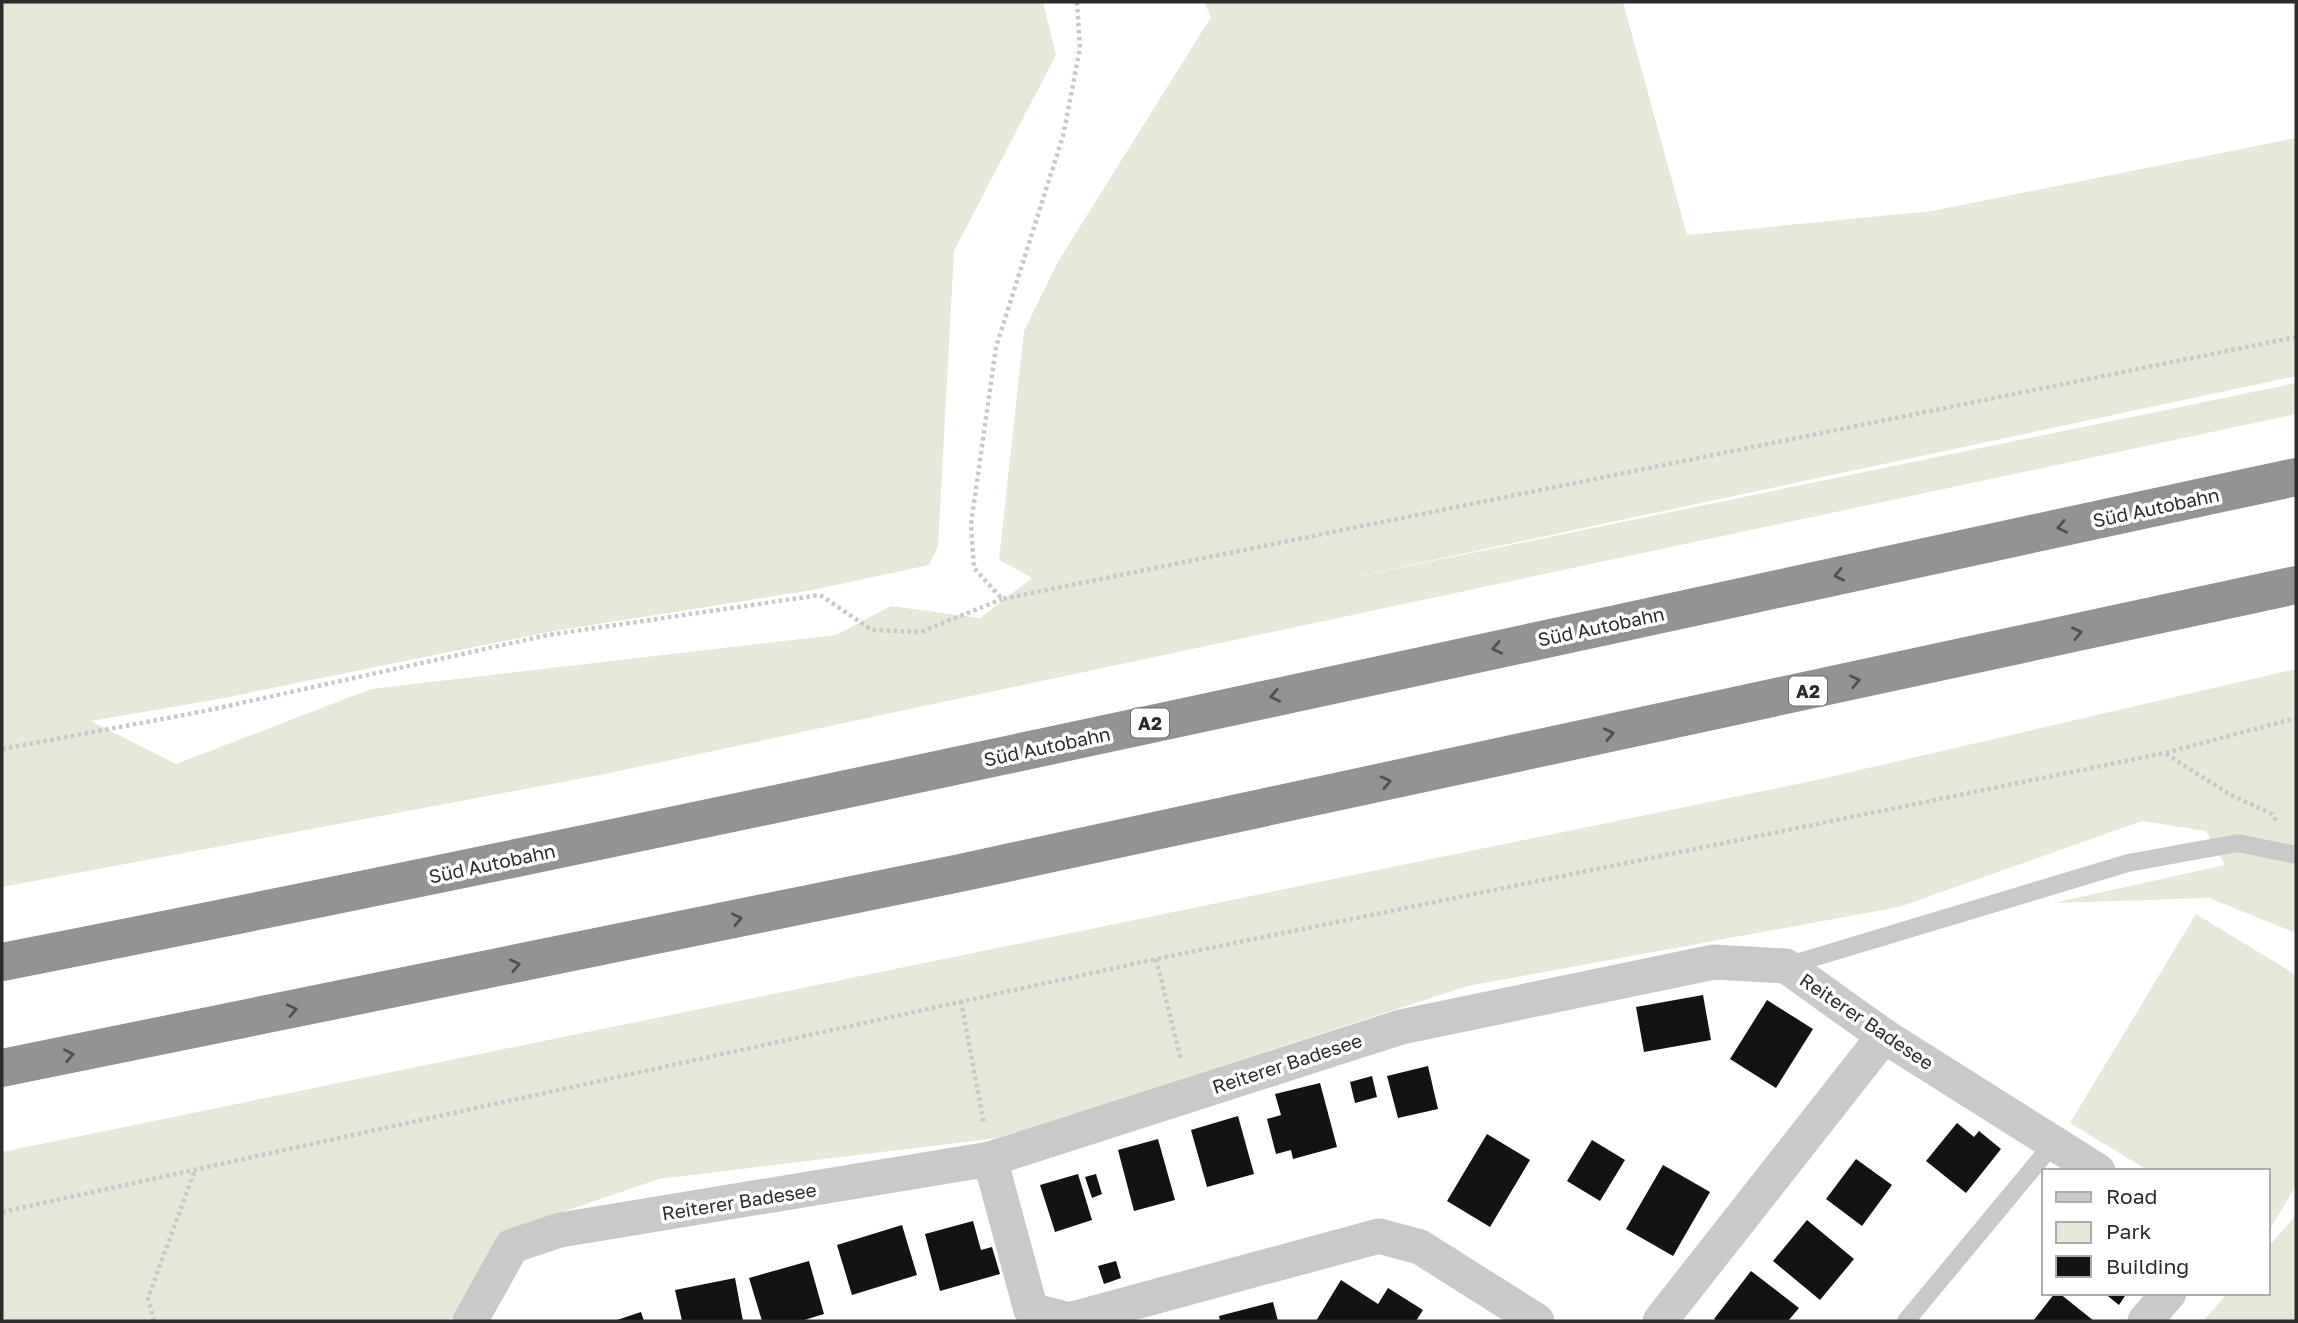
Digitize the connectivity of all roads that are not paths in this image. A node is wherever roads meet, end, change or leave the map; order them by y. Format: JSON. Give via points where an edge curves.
{"nodes":[{"id":1,"x":2296,"y":477,"type":"edge"},
{"id":2,"x":2296,"y":585,"type":"edge"},
{"id":3,"x":2296,"y":855,"type":"edge"},
{"id":4,"x":2,"y":962,"type":"edge"},
{"id":5,"x":1786,"y":966,"type":"junction"},
{"id":6,"x":1884,"y":1036,"type":"junction"},
{"id":7,"x":2,"y":1068,"type":"edge"},
{"id":8,"x":2053,"y":1144,"type":"junction"},
{"id":9,"x":990,"y":1159,"type":"junction"},
{"id":10,"x":2095,"y":1169,"type":"edge"},
{"id":11,"x":2167,"y":1295,"type":"edge"},
{"id":12,"x":470,"y":1321,"type":"edge"},
{"id":13,"x":1537,"y":1321,"type":"edge"},
{"id":14,"x":1660,"y":1321,"type":"edge"},
{"id":15,"x":1906,"y":1321,"type":"edge"},
{"id":16,"x":2145,"y":1321,"type":"edge"}],
"edges":[{"from":1,"to":4,"type":"highway","name":"Süd Autobahn","number":"A2","one_way":true,"via":[[934,771]]},
{"from":7,"to":2,"type":"highway","number":"A2","one_way":true,"via":[[1027,859]]},
{"from":3,"to":5,"type":"lane","via":[[2238,843],[2128,863]]},
{"from":5,"to":6,"type":"street","name":"Reiterer Badesee"},
{"from":5,"to":9,"type":"street","name":"Reiterer Badesee","via":[[1714,962],[1401,1027]]},
{"from":6,"to":8,"type":"street","name":"Reiterer Badesee"},
{"from":6,"to":14,"type":"street"},
{"from":8,"to":10,"type":"street","name":"Reiterer Badesee"},
{"from":8,"to":15,"type":"lane"},
{"from":9,"to":12,"type":"street","name":"Reiterer Badesee","via":[[560,1230],[512,1247]]},
{"from":9,"to":13,"type":"street","via":[[1031,1310],[1069,1320],[1378,1236],[1420,1247]]},
{"from":11,"to":16,"type":"street"}]}
